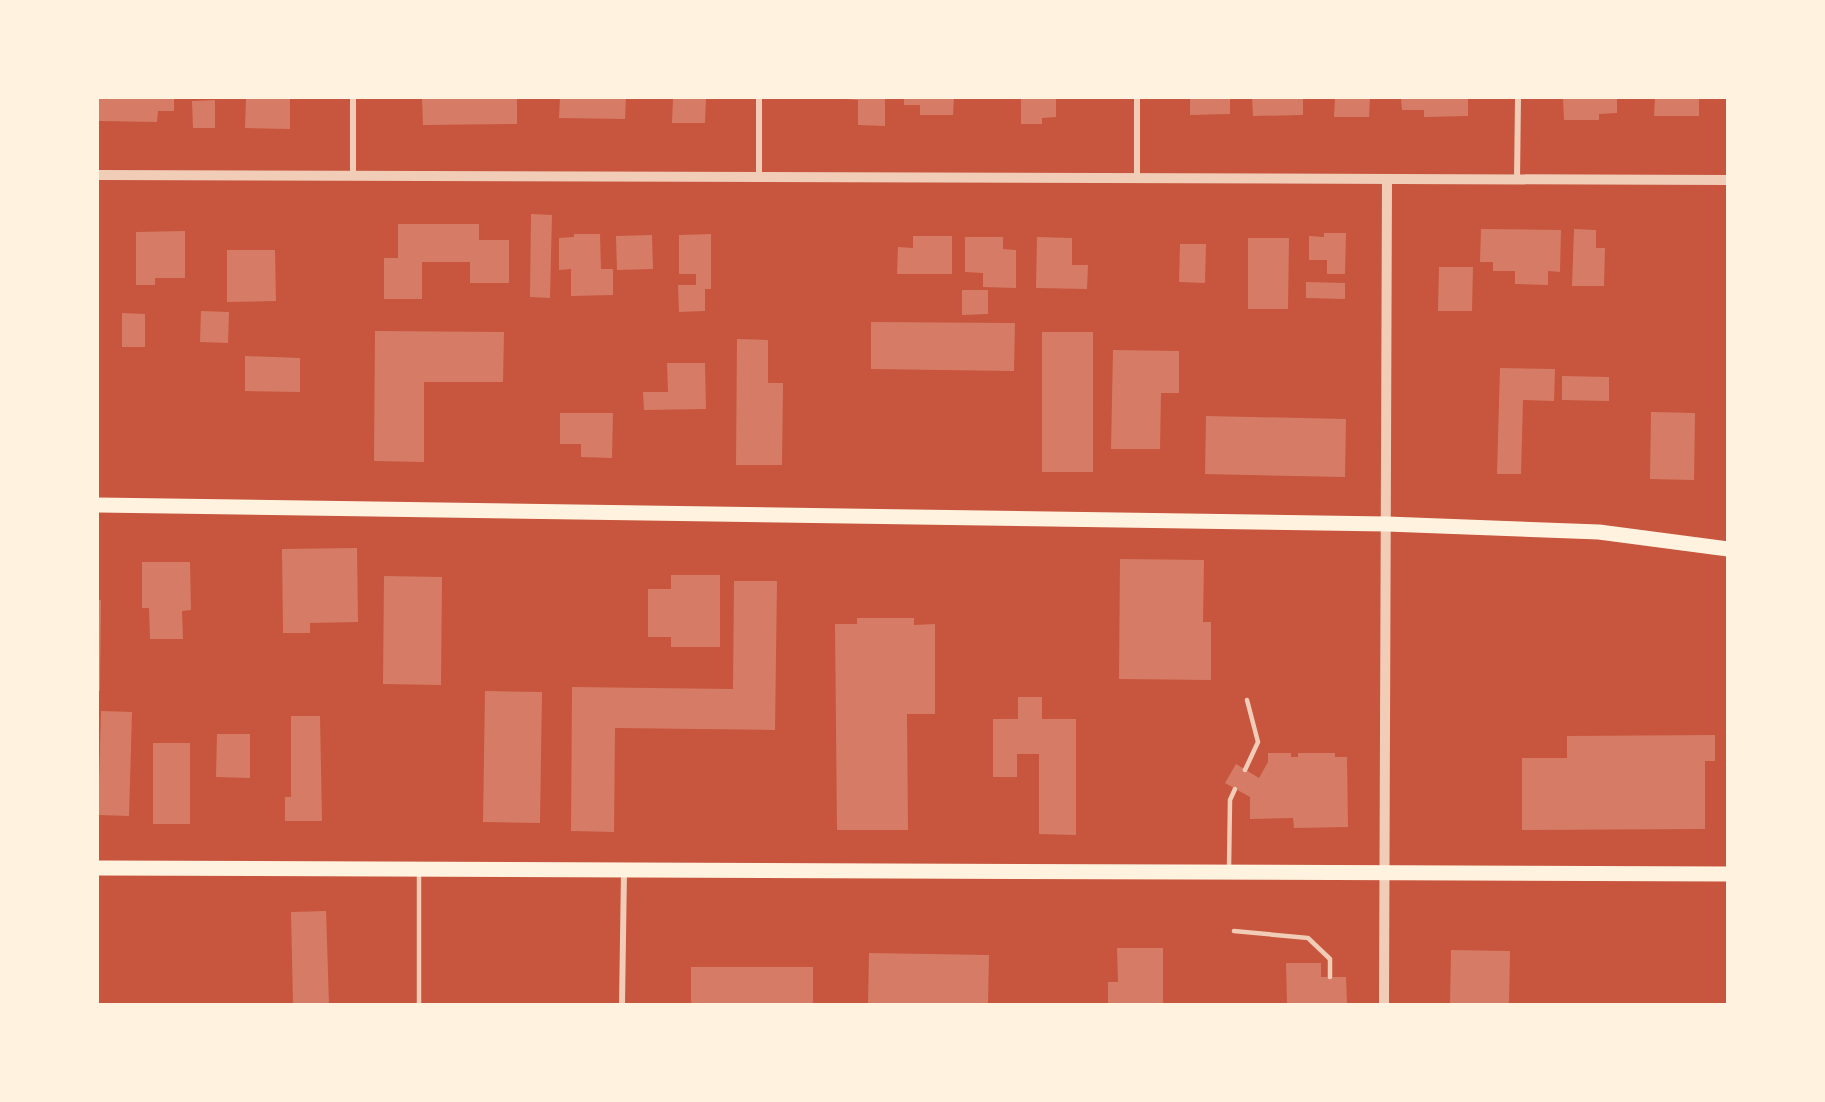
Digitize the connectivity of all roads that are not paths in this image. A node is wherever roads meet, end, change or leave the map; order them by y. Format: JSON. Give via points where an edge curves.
{"nodes":[{"id":1,"x":353,"y":98,"type":"edge"},
{"id":2,"x":759,"y":98,"type":"edge"},
{"id":3,"x":1137,"y":98,"type":"edge"},
{"id":4,"x":1518,"y":98,"type":"edge"},
{"id":5,"x":98,"y":175,"type":"edge"},
{"id":6,"x":353,"y":178,"type":"junction"},
{"id":7,"x":759,"y":178,"type":"junction"},
{"id":8,"x":1137,"y":178,"type":"junction"},
{"id":9,"x":1517,"y":180,"type":"junction"},
{"id":10,"x":1728,"y":180,"type":"edge"},
{"id":11,"x":1388,"y":181,"type":"junction"},
{"id":12,"x":98,"y":505,"type":"edge"},
{"id":13,"x":1388,"y":525,"type":"junction"},
{"id":14,"x":1728,"y":549,"type":"edge"},
{"id":15,"x":1247,"y":700,"type":"dead end"},
{"id":16,"x":1245,"y":770,"type":"dead end"},
{"id":17,"x":1235,"y":789,"type":"dead end"},
{"id":18,"x":98,"y":867,"type":"edge"},
{"id":19,"x":420,"y":869,"type":"junction"},
{"id":20,"x":624,"y":870,"type":"junction"},
{"id":21,"x":1229,"y":873,"type":"junction"},
{"id":22,"x":1383,"y":874,"type":"junction"},
{"id":23,"x":1728,"y":874,"type":"edge"},
{"id":24,"x":1233,"y":932,"type":"dead end"},
{"id":25,"x":1330,"y":977,"type":"dead end"},
{"id":26,"x":419,"y":1005,"type":"edge"},
{"id":27,"x":622,"y":1005,"type":"edge"},
{"id":28,"x":1384,"y":1005,"type":"edge"}],
"edges":[{"from":1,"to":6,"type":"street"},
{"from":2,"to":7,"type":"street"},
{"from":3,"to":8,"type":"street"},
{"from":4,"to":9,"type":"street"},
{"from":5,"to":6,"type":"street"},
{"from":6,"to":7,"type":"street"},
{"from":7,"to":8,"type":"street"},
{"from":8,"to":11,"type":"street"},
{"from":9,"to":10,"type":"street"},
{"from":9,"to":11,"type":"street"},
{"from":11,"to":13,"type":"street"},
{"from":12,"to":13,"type":"main road"},
{"from":13,"to":14,"type":"main road","via":[[1599,532]]},
{"from":13,"to":22,"type":"street"},
{"from":15,"to":16,"type":"lane","via":[[1258,742]]},
{"from":17,"to":21,"type":"lane","via":[[1230,800]]},
{"from":18,"to":19,"type":"main road"},
{"from":19,"to":20,"type":"main road"},
{"from":19,"to":26,"type":"lane"},
{"from":20,"to":21,"type":"main road"},
{"from":20,"to":27,"type":"street"},
{"from":21,"to":22,"type":"main road"},
{"from":22,"to":23,"type":"main road"},
{"from":22,"to":28,"type":"street"},
{"from":24,"to":25,"type":"lane","via":[[1308,938],[1330,959]]}]}
